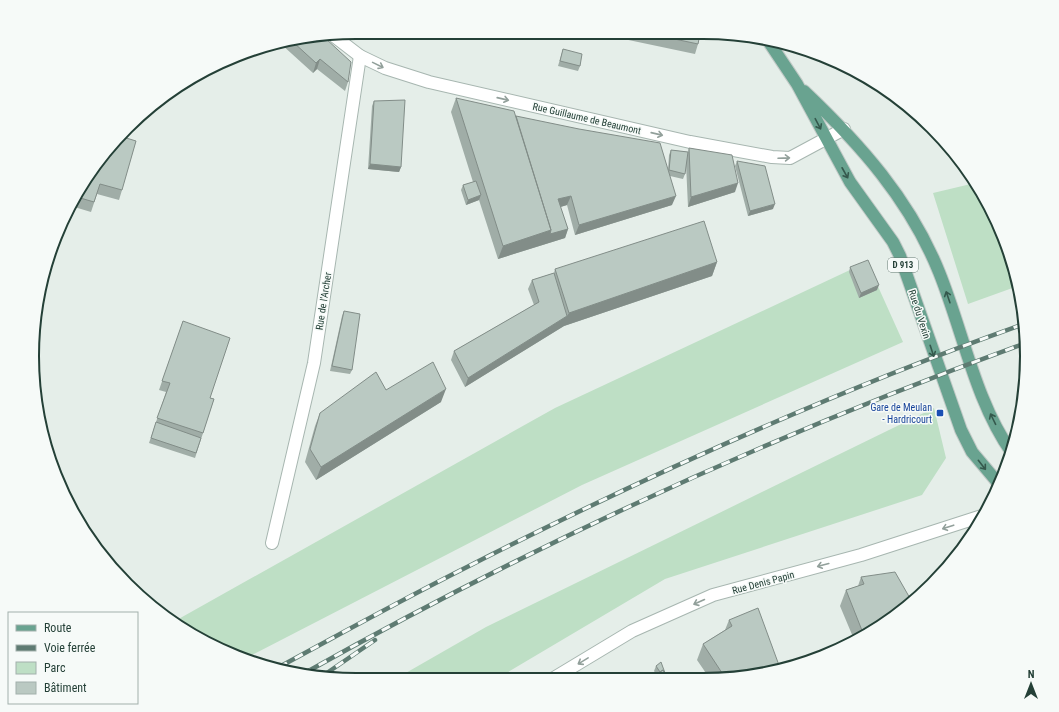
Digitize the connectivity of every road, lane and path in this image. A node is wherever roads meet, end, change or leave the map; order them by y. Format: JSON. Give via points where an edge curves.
{"nodes":[{"id":1,"x":339,"y":40,"type":"edge"},
{"id":2,"x":772,"y":47,"type":"edge"},
{"id":3,"x":360,"y":56,"type":"junction"},
{"id":4,"x":797,"y":84,"type":"junction"},
{"id":5,"x":844,"y":129,"type":"junction"},
{"id":6,"x":826,"y":139,"type":"junction"},
{"id":7,"x":1007,"y":444,"type":"edge"},
{"id":8,"x":995,"y":479,"type":"edge"},
{"id":9,"x":976,"y":518,"type":"edge"},
{"id":10,"x":272,"y":543,"type":"dead end"},
{"id":11,"x":562,"y":673,"type":"edge"}],
"edges":[{"from":1,"to":3,"type":"street","name":"Rue Guillaume de Beaumont"},
{"from":2,"to":4,"type":"main road","name":"Rue du Vexin","number":"D 913"},
{"from":3,"to":6,"type":"street","name":"Rue Guillaume de Beaumont","one_way":true,"via":[[385,68],[429,82],[690,142],[772,157],[790,158]]},
{"from":3,"to":10,"type":"street","name":"Rue de l'Archer","via":[[314,363]]},
{"from":4,"to":5,"type":"main road","name":"Rue du Vexin","number":"D 913"},
{"from":4,"to":6,"type":"main road","name":"Rue du Vexin","number":"D 913","one_way":true},
{"from":5,"to":6,"type":"street","name":"Rue Guillaume de Beaumont"},
{"from":7,"to":5,"type":"main road","name":"Rue du Vexin","number":"D 913","one_way":true,"via":[[990,414],[926,242],[901,199]]},
{"from":6,"to":8,"type":"main road","name":"Rue du Vexin","number":"D 913","one_way":true,"via":[[850,182],[893,242],[910,282],[960,430],[972,452]]},
{"from":9,"to":11,"type":"street","name":"Rue Denis Papin","one_way":true,"via":[[713,596],[632,632]]}]}
